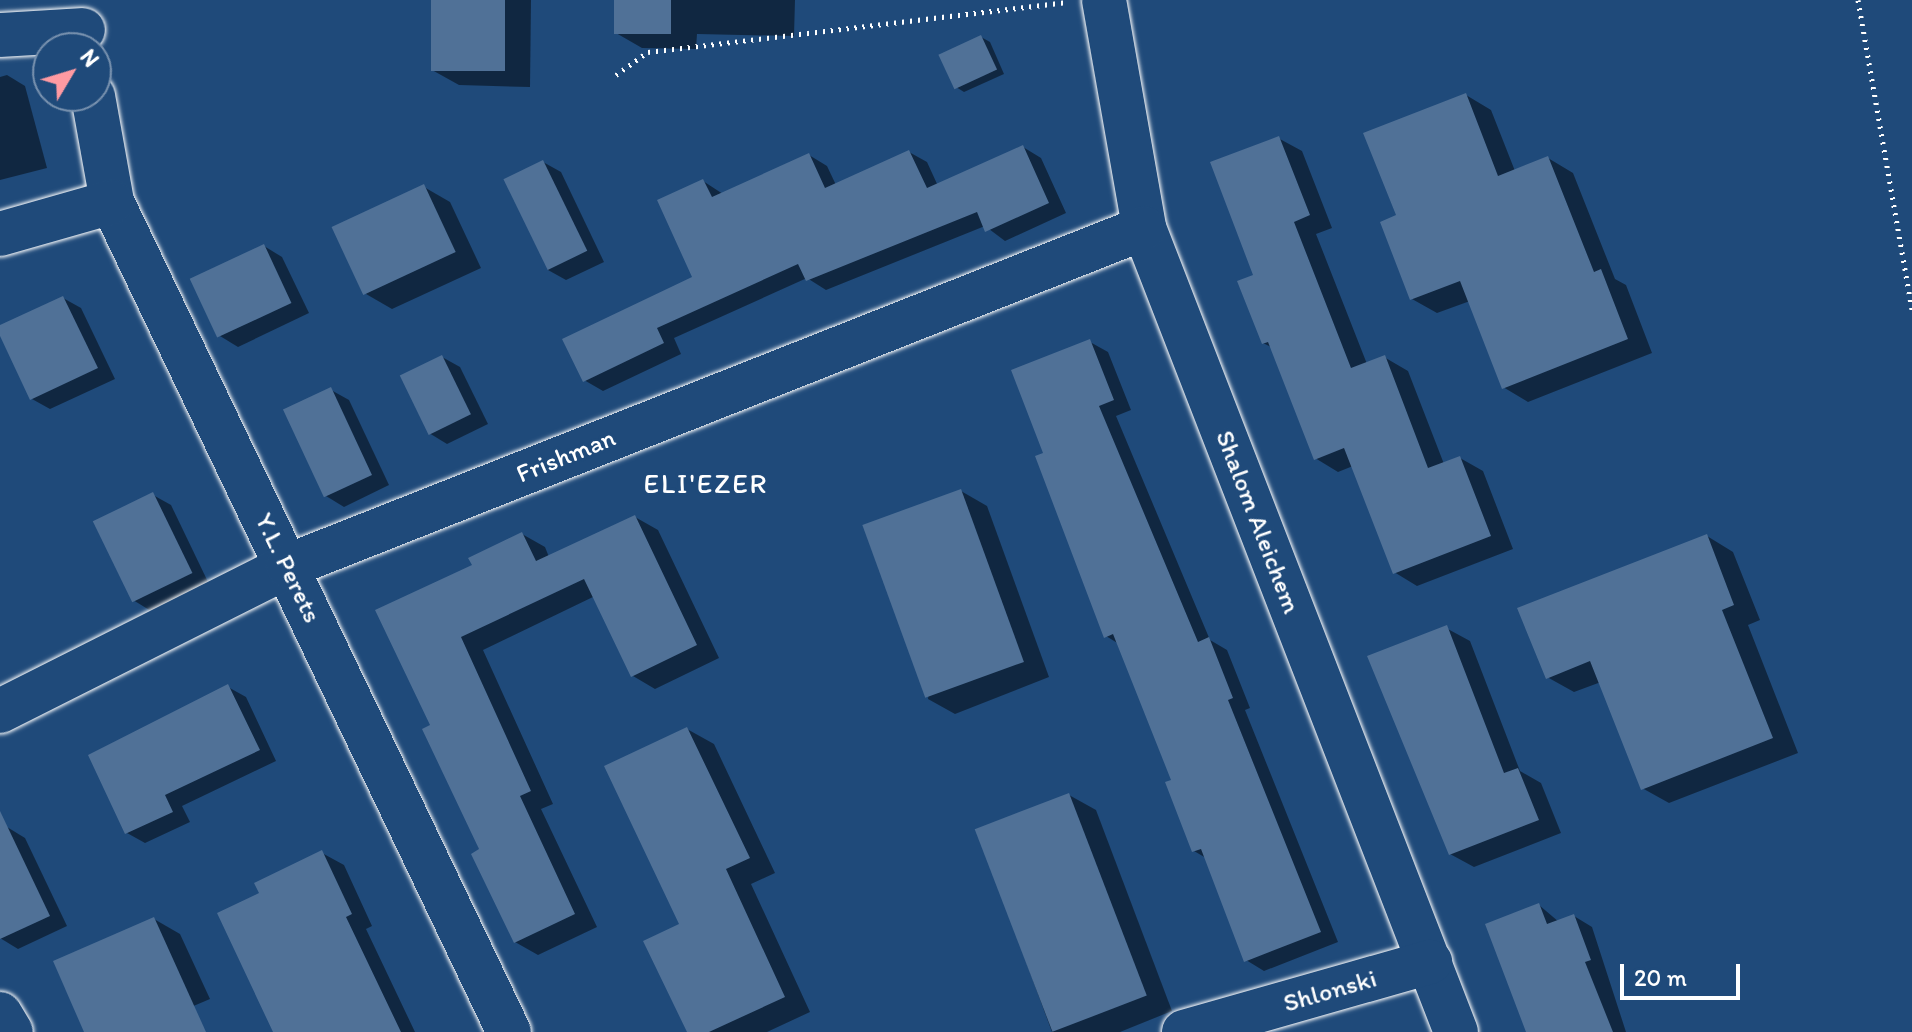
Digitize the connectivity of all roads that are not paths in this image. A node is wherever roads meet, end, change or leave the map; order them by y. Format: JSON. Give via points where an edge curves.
{"nodes":[{"id":1,"x":1104,"y":0,"type":"edge"},
{"id":2,"x":83,"y":26,"type":"edge"},
{"id":3,"x":0,"y":35,"type":"edge"},
{"id":4,"x":96,"y":112,"type":"edge"},
{"id":5,"x":112,"y":202,"type":"junction"},
{"id":6,"x":1144,"y":228,"type":"junction"},
{"id":7,"x":0,"y":234,"type":"edge"},
{"id":8,"x":288,"y":566,"type":"junction"},
{"id":9,"x":0,"y":711,"type":"edge"},
{"id":10,"x":1430,"y":962,"type":"junction"},
{"id":11,"x":0,"y":1014,"type":"edge"},
{"id":12,"x":11,"y":1032,"type":"edge"},
{"id":13,"x":509,"y":1032,"type":"edge"},
{"id":14,"x":1184,"y":1032,"type":"edge"},
{"id":15,"x":1456,"y":1032,"type":"edge"}],
"edges":[{"from":1,"to":6,"type":"street","name":"Shalom Aleichem"},
{"from":2,"to":3,"type":"street"},
{"from":4,"to":5,"type":"street","name":"Y.L. Perets"},
{"from":5,"to":7,"type":"street"},
{"from":5,"to":8,"type":"street","name":"Y.L. Perets"},
{"from":6,"to":8,"type":"street","name":"Frishman"},
{"from":6,"to":10,"type":"street","name":"Shalom Aleichem"},
{"from":8,"to":9,"type":"street","name":"Frishman"},
{"from":8,"to":13,"type":"street","name":"Y.L. Perets"},
{"from":10,"to":14,"type":"street","name":"Shlonski"},
{"from":10,"to":15,"type":"street","name":"Shalom Aleichem"},
{"from":11,"to":12,"type":"street"}]}
